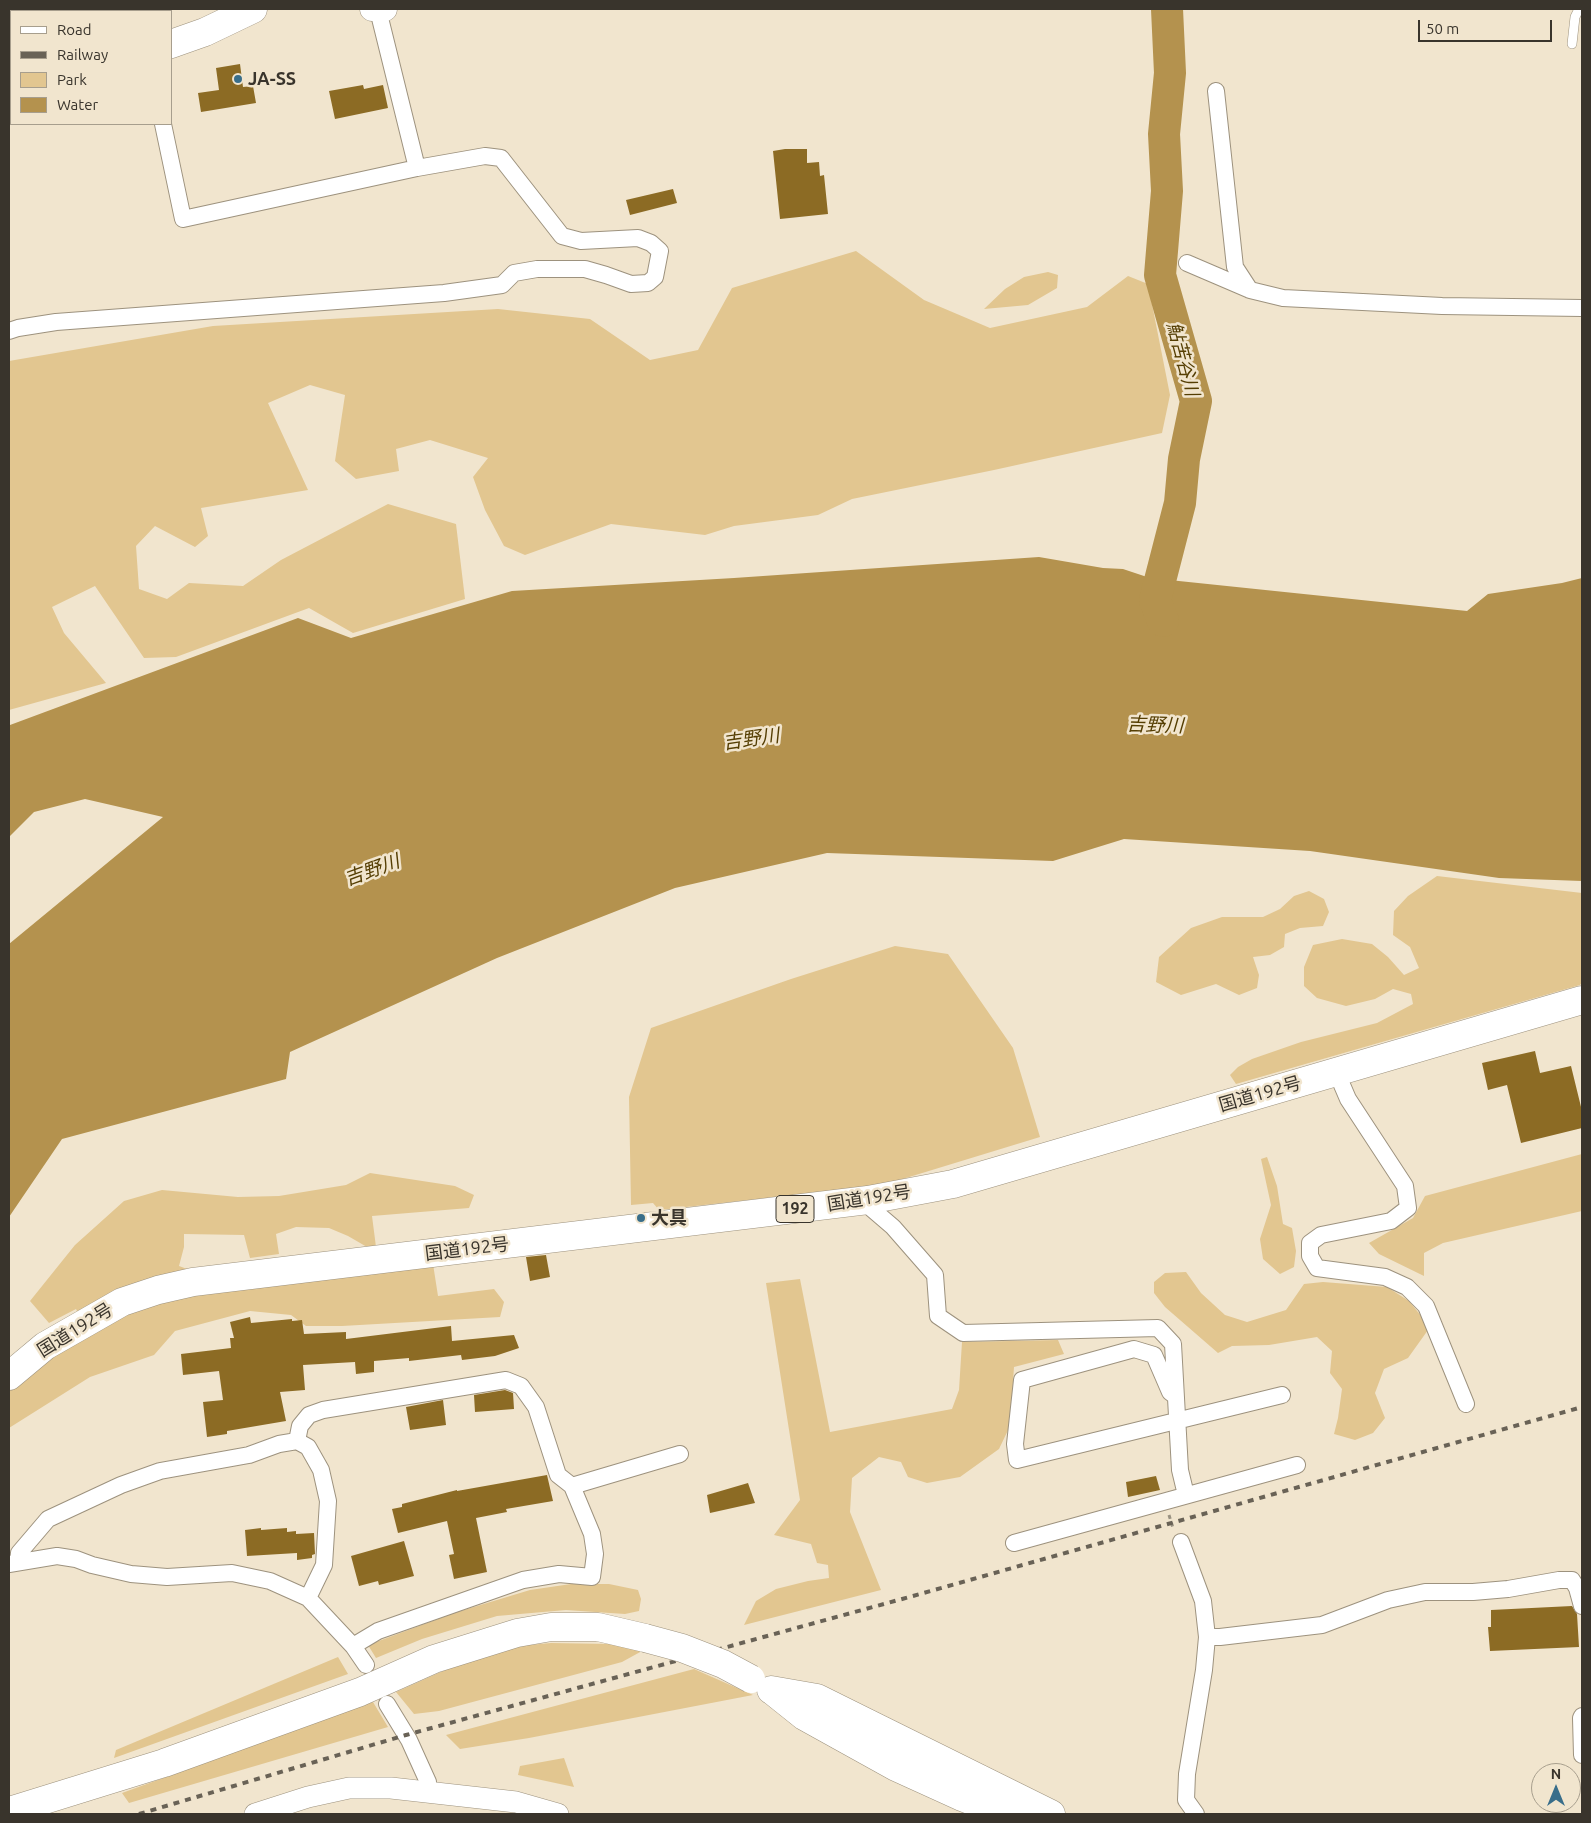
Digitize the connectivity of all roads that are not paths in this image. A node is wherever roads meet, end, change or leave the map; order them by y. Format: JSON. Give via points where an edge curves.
{"nodes":[{"id":1,"x":253,"y":9,"type":"edge"},
{"id":2,"x":379,"y":9,"type":"edge"},
{"id":3,"x":1579,"y":9,"type":"edge"},
{"id":4,"x":172,"y":44,"type":"edge"},
{"id":5,"x":1572,"y":44,"type":"dead end"},
{"id":6,"x":1216,"y":91,"type":"dead end"},
{"id":7,"x":163,"y":125,"type":"edge"},
{"id":8,"x":417,"y":168,"type":"junction"},
{"id":9,"x":1187,"y":263,"type":"dead end"},
{"id":10,"x":1250,"y":290,"type":"junction"},
{"id":11,"x":1582,"y":308,"type":"edge"},
{"id":12,"x":9,"y":331,"type":"edge"},
{"id":13,"x":1579,"y":1000,"type":"edge"},
{"id":14,"x":1336,"y":1071,"type":"junction"},
{"id":15,"x":868,"y":1200,"type":"junction"},
{"id":16,"x":9,"y":1376,"type":"edge"},
{"id":17,"x":1282,"y":1394,"type":"dead end"},
{"id":18,"x":1176,"y":1397,"type":"junction"},
{"id":19,"x":1466,"y":1404,"type":"dead end"},
{"id":20,"x":1177,"y":1420,"type":"junction"},
{"id":21,"x":297,"y":1441,"type":"junction"},
{"id":22,"x":680,"y":1454,"type":"dead end"},
{"id":23,"x":1297,"y":1465,"type":"dead end"},
{"id":24,"x":572,"y":1486,"type":"junction"},
{"id":25,"x":1179,"y":1497,"type":"junction"},
{"id":26,"x":1181,"y":1542,"type":"road end"},
{"id":27,"x":1014,"y":1543,"type":"dead end"},
{"id":28,"x":13,"y":1563,"type":"edge"},
{"id":29,"x":308,"y":1598,"type":"junction"},
{"id":30,"x":1582,"y":1606,"type":"edge"},
{"id":31,"x":1206,"y":1637,"type":"junction"},
{"id":32,"x":353,"y":1646,"type":"junction"},
{"id":33,"x":366,"y":1665,"type":"dead end"},
{"id":34,"x":761,"y":1684,"type":"junction"},
{"id":35,"x":387,"y":1704,"type":"dead end"},
{"id":36,"x":1582,"y":1716,"type":"edge"},
{"id":37,"x":1582,"y":1755,"type":"edge"},
{"id":38,"x":428,"y":1791,"type":"junction"},
{"id":39,"x":9,"y":1811,"type":"edge"},
{"id":40,"x":255,"y":1814,"type":"edge"},
{"id":41,"x":558,"y":1814,"type":"edge"},
{"id":42,"x":1005,"y":1814,"type":"edge"},
{"id":43,"x":1052,"y":1814,"type":"edge"},
{"id":44,"x":1196,"y":1814,"type":"edge"}],
"edges":[{"from":1,"to":4,"type":"highway"},
{"from":2,"to":8,"type":"street"},
{"from":3,"to":5,"type":"lane"},
{"from":6,"to":10,"type":"street","via":[[1235,266]]},
{"from":7,"to":8,"type":"street","via":[[183,219]]},
{"from":8,"to":12,"type":"street","via":[[485,156],[501,158],[562,236],[581,242],[638,238],[651,243],[660,252],[655,277],[648,283],[631,284],[585,269],[537,269],[514,273],[502,285],[444,293],[56,322]]},
{"from":9,"to":10,"type":"street"},
{"from":10,"to":11,"type":"street","via":[[1283,298],[1442,306]]},
{"from":13,"to":14,"type":"highway","name":"国道192号","number":"192"},
{"from":14,"to":15,"type":"highway","name":"国道192号","number":"192","via":[[952,1184]]},
{"from":14,"to":19,"type":"street","via":[[1348,1099],[1406,1186],[1408,1208],[1391,1222],[1321,1235],[1310,1243],[1310,1256],[1318,1268],[1385,1277],[1408,1287],[1426,1306]]},
{"from":15,"to":16,"type":"highway","name":"国道192号","number":"192","via":[[193,1282],[122,1302],[45,1346]]},
{"from":15,"to":18,"type":"street","via":[[872,1209],[893,1227],[935,1275],[938,1316],[963,1333],[1158,1328],[1173,1344]]},
{"from":17,"to":20,"type":"street"},
{"from":18,"to":20,"type":"street"},
{"from":18,"to":20,"type":"street","via":[[1170,1392],[1154,1355],[1134,1349],[1022,1380],[1015,1444],[1017,1460]]},
{"from":20,"to":25,"type":"street"},
{"from":21,"to":24,"type":"street","via":[[300,1426],[309,1415],[322,1410],[506,1380],[521,1386],[536,1407],[558,1475]]},
{"from":21,"to":28,"type":"street","via":[[249,1455],[160,1471],[121,1485],[48,1519]]},
{"from":21,"to":29,"type":"street","via":[[308,1447],[321,1470],[328,1501],[324,1565]]},
{"from":22,"to":24,"type":"street"},
{"from":23,"to":25,"type":"street"},
{"from":24,"to":32,"type":"street","via":[[592,1534],[595,1554],[592,1576],[559,1574],[523,1580],[378,1630]]},
{"from":25,"to":27,"type":"street"},
{"from":26,"to":31,"type":"street","via":[[1203,1601]]},
{"from":28,"to":29,"type":"street","via":[[57,1556],[132,1574],[232,1573],[270,1581]]},
{"from":29,"to":32,"type":"street"},
{"from":30,"to":31,"type":"street","via":[[1572,1580],[1559,1580],[1508,1589],[1425,1592],[1388,1600],[1322,1625]]},
{"from":31,"to":44,"type":"street","via":[[1204,1670],[1187,1774],[1186,1800]]},
{"from":32,"to":33,"type":"street"},
{"from":34,"to":39,"type":"highway","bridge":true,"via":[[723,1664],[645,1638],[598,1627],[551,1627],[516,1633],[434,1659],[360,1692],[164,1763]]},
{"from":34,"to":42,"type":"highway","via":[[804,1716],[896,1767]]},
{"from":34,"to":43,"type":"highway","via":[[816,1698]]},
{"from":35,"to":38,"type":"street","via":[[409,1740],[428,1782]]},
{"from":36,"to":37,"type":"street"},
{"from":38,"to":40,"type":"street","via":[[349,1788],[308,1796]]},
{"from":38,"to":41,"type":"street","via":[[516,1802]]}]}
